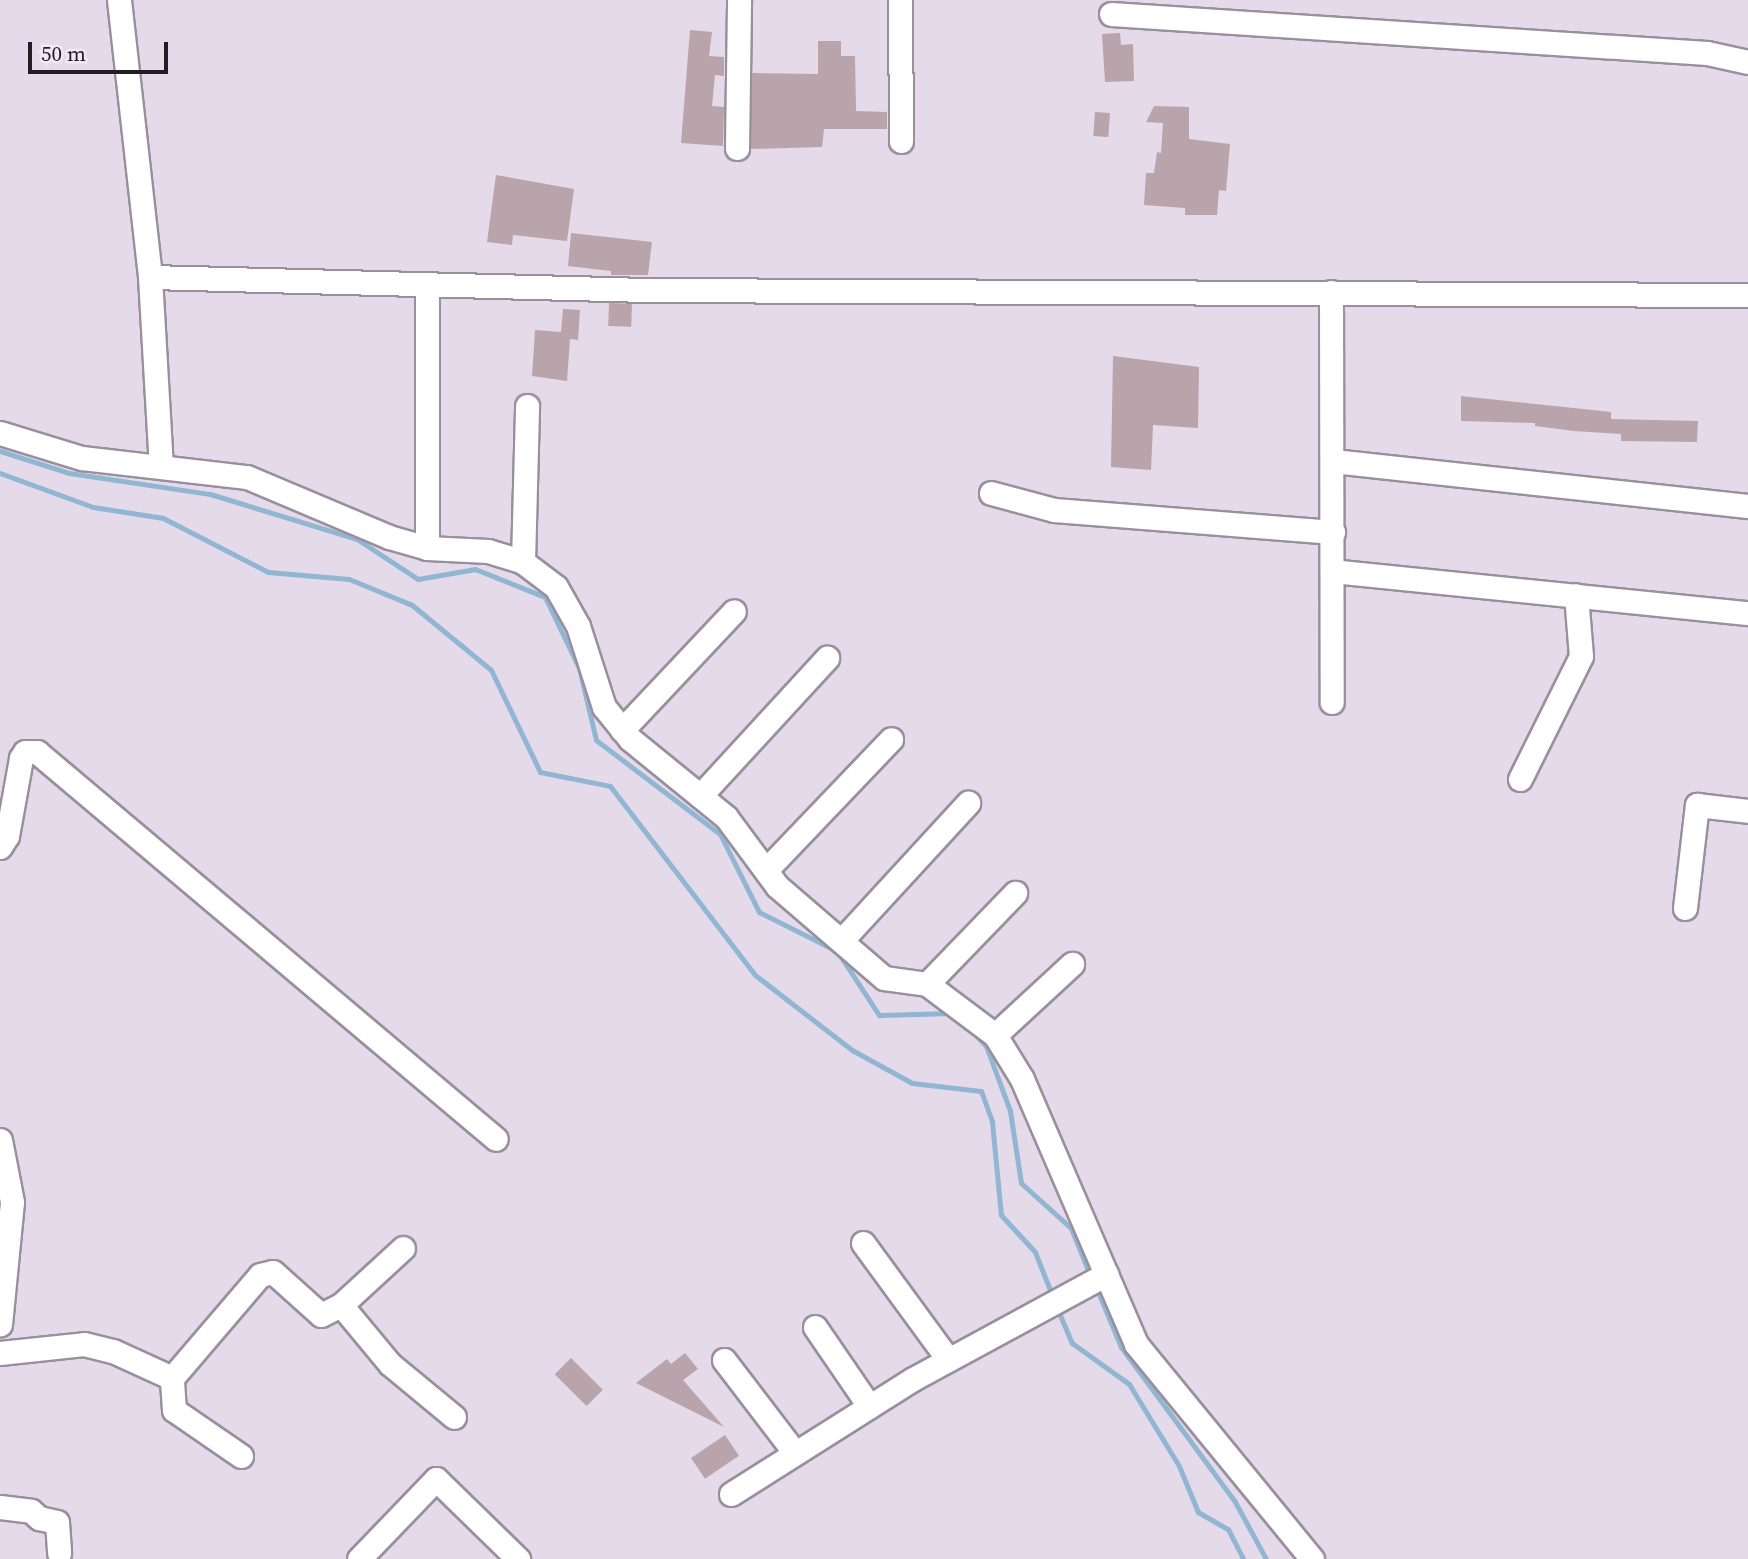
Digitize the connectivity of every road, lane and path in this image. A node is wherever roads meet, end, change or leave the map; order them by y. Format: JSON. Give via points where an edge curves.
{"nodes":[{"id":1,"x":119,"y":0,"type":"edge"},
{"id":2,"x":739,"y":0,"type":"edge"},
{"id":3,"x":900,"y":0,"type":"edge"},
{"id":4,"x":1153,"y":8,"type":"edge"},
{"id":5,"x":1111,"y":14,"type":"dead end"},
{"id":6,"x":1748,"y":62,"type":"edge"},
{"id":7,"x":901,"y":141,"type":"dead end"},
{"id":8,"x":737,"y":148,"type":"dead end"},
{"id":9,"x":150,"y":277,"type":"junction"},
{"id":10,"x":427,"y":284,"type":"junction"},
{"id":11,"x":1331,"y":292,"type":"junction"},
{"id":12,"x":1748,"y":295,"type":"edge"},
{"id":13,"x":527,"y":406,"type":"dead end"},
{"id":14,"x":0,"y":433,"type":"edge"},
{"id":15,"x":1333,"y":461,"type":"junction"},
{"id":16,"x":162,"y":466,"type":"junction"},
{"id":17,"x":991,"y":493,"type":"dead end"},
{"id":18,"x":1748,"y":506,"type":"edge"},
{"id":19,"x":1333,"y":532,"type":"junction"},
{"id":20,"x":426,"y":548,"type":"junction"},
{"id":21,"x":523,"y":562,"type":"junction"},
{"id":22,"x":1332,"y":571,"type":"junction"},
{"id":23,"x":1576,"y":595,"type":"junction"},
{"id":24,"x":734,"y":611,"type":"dead end"},
{"id":25,"x":1748,"y":613,"type":"edge"},
{"id":26,"x":827,"y":658,"type":"dead end"},
{"id":27,"x":1332,"y":702,"type":"dead end"},
{"id":28,"x":622,"y":730,"type":"junction"},
{"id":29,"x":891,"y":739,"type":"dead end"},
{"id":30,"x":1520,"y":779,"type":"dead end"},
{"id":31,"x":700,"y":796,"type":"junction"},
{"id":32,"x":968,"y":803,"type":"dead end"},
{"id":33,"x":1748,"y":811,"type":"edge"},
{"id":34,"x":0,"y":847,"type":"edge"},
{"id":35,"x":766,"y":870,"type":"junction"},
{"id":36,"x":1015,"y":893,"type":"dead end"},
{"id":37,"x":1685,"y":908,"type":"dead end"},
{"id":38,"x":841,"y":941,"type":"junction"},
{"id":39,"x":1072,"y":964,"type":"dead end"},
{"id":40,"x":927,"y":984,"type":"junction"},
{"id":41,"x":995,"y":1035,"type":"junction"},
{"id":42,"x":496,"y":1139,"type":"dead end"},
{"id":43,"x":0,"y":1140,"type":"edge"},
{"id":44,"x":863,"y":1243,"type":"dead end"},
{"id":45,"x":403,"y":1248,"type":"dead end"},
{"id":46,"x":1106,"y":1274,"type":"junction"},
{"id":47,"x":341,"y":1305,"type":"junction"},
{"id":48,"x":0,"y":1324,"type":"edge"},
{"id":49,"x":815,"y":1327,"type":"dead end"},
{"id":50,"x":0,"y":1353,"type":"edge"},
{"id":51,"x":948,"y":1359,"type":"junction"},
{"id":52,"x":724,"y":1360,"type":"dead end"},
{"id":53,"x":172,"y":1378,"type":"junction"},
{"id":54,"x":869,"y":1406,"type":"junction"},
{"id":55,"x":454,"y":1417,"type":"dead end"},
{"id":56,"x":795,"y":1453,"type":"junction"},
{"id":57,"x":240,"y":1456,"type":"dead end"},
{"id":58,"x":731,"y":1494,"type":"dead end"},
{"id":59,"x":0,"y":1507,"type":"edge"},
{"id":60,"x":59,"y":1553,"type":"dead end"},
{"id":61,"x":359,"y":1559,"type":"edge"},
{"id":62,"x":518,"y":1559,"type":"edge"},
{"id":63,"x":1312,"y":1559,"type":"edge"}],
"edges":[{"from":1,"to":9,"type":"street"},
{"from":2,"to":8,"type":"street"},
{"from":3,"to":7,"type":"street"},
{"from":4,"to":5,"type":"street"},
{"from":4,"to":6,"type":"street","via":[[1707,53]]},
{"from":9,"to":10,"type":"street"},
{"from":9,"to":16,"type":"street"},
{"from":10,"to":11,"type":"street","via":[[644,290]]},
{"from":10,"to":20,"type":"street"},
{"from":11,"to":12,"type":"street"},
{"from":11,"to":15,"type":"street"},
{"from":13,"to":21,"type":"street"},
{"from":14,"to":16,"type":"street","via":[[82,458]]},
{"from":15,"to":18,"type":"street"},
{"from":15,"to":19,"type":"street"},
{"from":16,"to":20,"type":"street","via":[[247,477]]},
{"from":17,"to":19,"type":"street","via":[[1054,510]]},
{"from":19,"to":22,"type":"street"},
{"from":20,"to":21,"type":"street","via":[[488,551]]},
{"from":21,"to":28,"type":"street","via":[[556,587],[578,626],[604,708]]},
{"from":22,"to":23,"type":"street"},
{"from":22,"to":27,"type":"street"},
{"from":23,"to":25,"type":"street"},
{"from":23,"to":30,"type":"street","via":[[1581,656]]},
{"from":24,"to":28,"type":"street"},
{"from":26,"to":31,"type":"street"},
{"from":28,"to":31,"type":"street"},
{"from":29,"to":35,"type":"street"},
{"from":31,"to":35,"type":"street","via":[[726,817]]},
{"from":32,"to":38,"type":"street"},
{"from":33,"to":37,"type":"street","via":[[1697,805]]},
{"from":34,"to":42,"type":"street","via":[[21,758],[25,752],[37,752]]},
{"from":35,"to":38,"type":"street","via":[[777,886]]},
{"from":36,"to":40,"type":"street"},
{"from":38,"to":40,"type":"street","via":[[884,978]]},
{"from":39,"to":41,"type":"street"},
{"from":40,"to":41,"type":"street"},
{"from":41,"to":46,"type":"street","via":[[1022,1079]]},
{"from":43,"to":48,"type":"street","via":[[12,1202]]},
{"from":44,"to":51,"type":"street"},
{"from":45,"to":47,"type":"street"},
{"from":46,"to":51,"type":"street"},
{"from":46,"to":63,"type":"street","via":[[1136,1344]]},
{"from":47,"to":53,"type":"street","via":[[318,1314],[273,1272],[266,1272]]},
{"from":47,"to":55,"type":"street","via":[[390,1364]]},
{"from":49,"to":54,"type":"street"},
{"from":50,"to":53,"type":"street","via":[[84,1344],[113,1351]]},
{"from":51,"to":54,"type":"street"},
{"from":52,"to":56,"type":"street"},
{"from":53,"to":57,"type":"street","via":[[171,1407]]},
{"from":54,"to":56,"type":"street"},
{"from":56,"to":58,"type":"street"},
{"from":59,"to":60,"type":"street","via":[[32,1511],[39,1518],[57,1522]]},
{"from":61,"to":62,"type":"street","via":[[436,1479]]}]}
